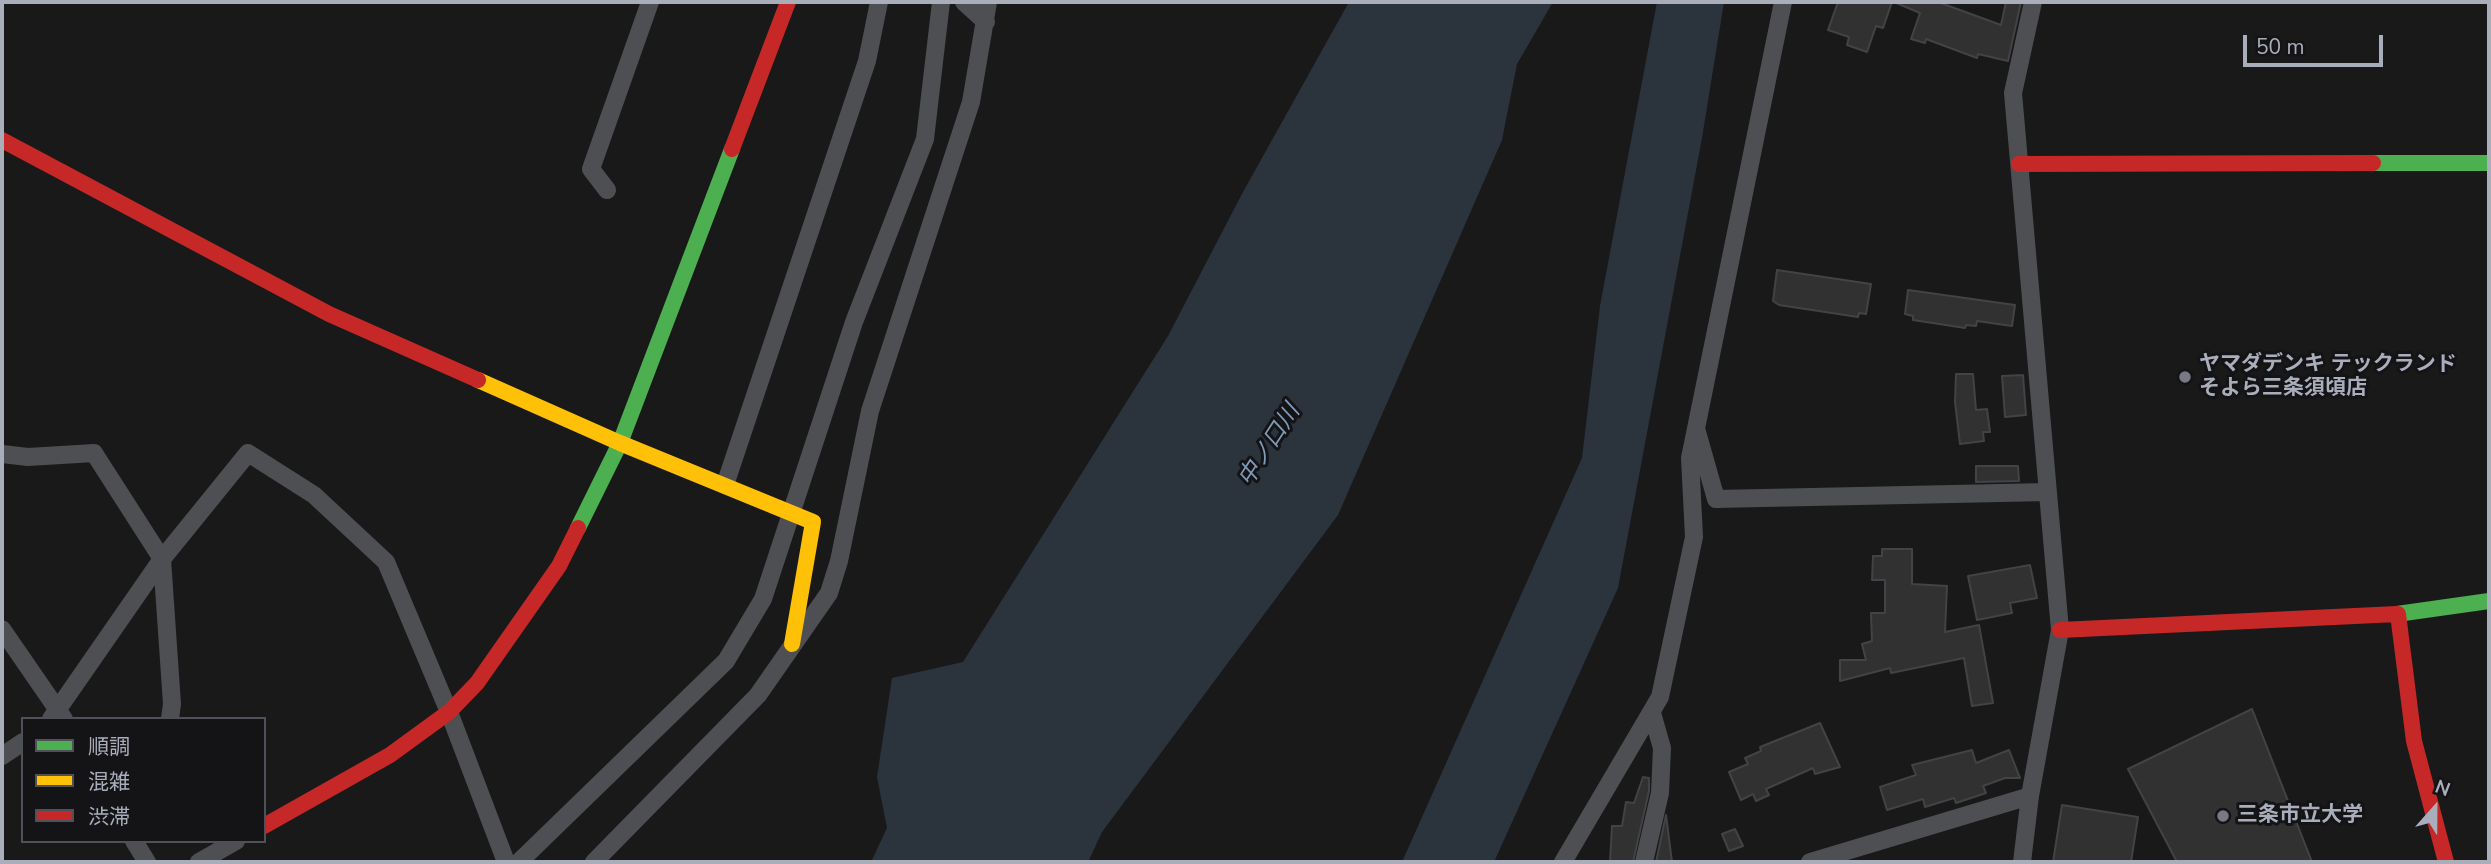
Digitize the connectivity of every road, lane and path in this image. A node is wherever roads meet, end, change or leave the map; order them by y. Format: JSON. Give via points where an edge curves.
{"nodes":[{"id":1,"x":650,"y":2,"type":"edge"},
{"id":2,"x":788,"y":2,"type":"edge"},
{"id":3,"x":879,"y":2,"type":"edge"},
{"id":4,"x":941,"y":2,"type":"edge"},
{"id":5,"x":964,"y":2,"type":"edge"},
{"id":6,"x":988,"y":2,"type":"edge"},
{"id":7,"x":1783,"y":2,"type":"edge"},
{"id":8,"x":2033,"y":2,"type":"edge"},
{"id":9,"x":986,"y":22,"type":"junction"},
{"id":10,"x":2,"y":140,"type":"edge"},
{"id":11,"x":2489,"y":163,"type":"edge"},
{"id":12,"x":2019,"y":164,"type":"junction"},
{"id":13,"x":607,"y":190,"type":"dead end"},
{"id":14,"x":1696,"y":428,"type":"junction"},
{"id":15,"x":620,"y":443,"type":"junction"},
{"id":16,"x":2,"y":454,"type":"edge"},
{"id":17,"x":724,"y":485,"type":"junction"},
{"id":18,"x":2048,"y":492,"type":"junction"},
{"id":19,"x":790,"y":513,"type":"junction"},
{"id":20,"x":162,"y":559,"type":"junction"},
{"id":21,"x":2489,"y":601,"type":"edge"},
{"id":22,"x":2398,"y":614,"type":"junction"},
{"id":23,"x":2,"y":629,"type":"edge"},
{"id":24,"x":2060,"y":630,"type":"junction"},
{"id":25,"x":792,"y":644,"type":"junction"},
{"id":26,"x":449,"y":712,"type":"junction"},
{"id":27,"x":1652,"y":713,"type":"junction"},
{"id":28,"x":58,"y":716,"type":"edge"},
{"id":29,"x":170,"y":717,"type":"edge"},
{"id":30,"x":2030,"y":796,"type":"junction"},
{"id":31,"x":266,"y":825,"type":"edge"},
{"id":32,"x":135,"y":843,"type":"edge"},
{"id":33,"x":230,"y":851,"type":"edge"},
{"id":34,"x":147,"y":862,"type":"edge"},
{"id":35,"x":199,"y":862,"type":"edge"},
{"id":36,"x":506,"y":862,"type":"edge"},
{"id":37,"x":519,"y":862,"type":"edge"},
{"id":38,"x":594,"y":862,"type":"edge"},
{"id":39,"x":1563,"y":862,"type":"edge"},
{"id":40,"x":1644,"y":862,"type":"edge"},
{"id":41,"x":1810,"y":862,"type":"edge"},
{"id":42,"x":2022,"y":862,"type":"edge"},
{"id":43,"x":2446,"y":862,"type":"edge"}],
"edges":[{"from":1,"to":13,"type":"street","via":[[591,169]]},
{"from":2,"to":15,"type":"street"},
{"from":3,"to":17,"type":"street","via":[[867,61]]},
{"from":4,"to":19,"type":"street","via":[[925,139],[854,322]]},
{"from":5,"to":9,"type":"street"},
{"from":6,"to":9,"type":"street"},
{"from":7,"to":14,"type":"street"},
{"from":8,"to":12,"type":"street","via":[[2013,93]]},
{"from":9,"to":25,"type":"street","via":[[971,102],[870,411],[836,572],[829,593]]},
{"from":10,"to":15,"type":"street","via":[[329,314]]},
{"from":11,"to":12,"type":"street"},
{"from":12,"to":18,"type":"street"},
{"from":14,"to":18,"type":"street","via":[[1716,499]]},
{"from":14,"to":27,"type":"street","via":[[1690,458],[1694,537],[1660,697]]},
{"from":15,"to":17,"type":"street"},
{"from":15,"to":26,"type":"street","via":[[559,566],[477,683]]},
{"from":16,"to":20,"type":"street","via":[[94,453]]},
{"from":17,"to":19,"type":"street"},
{"from":18,"to":24,"type":"street"},
{"from":19,"to":25,"type":"street","via":[[813,522]]},
{"from":19,"to":37,"type":"street","via":[[764,599],[726,661]]},
{"from":20,"to":26,"type":"street","via":[[248,453],[314,495],[386,562]]},
{"from":20,"to":28,"type":"street"},
{"from":20,"to":29,"type":"street"},
{"from":21,"to":22,"type":"street"},
{"from":22,"to":24,"type":"street"},
{"from":22,"to":43,"type":"street","via":[[2414,741]]},
{"from":23,"to":28,"type":"street"},
{"from":24,"to":30,"type":"street"},
{"from":25,"to":38,"type":"street","via":[[758,695]]},
{"from":26,"to":31,"type":"street","via":[[390,755]]},
{"from":26,"to":36,"type":"street"},
{"from":27,"to":39,"type":"street"},
{"from":27,"to":40,"type":"street","via":[[1662,748],[1660,793]]},
{"from":30,"to":41,"type":"street"},
{"from":30,"to":42,"type":"street"},
{"from":32,"to":34,"type":"street"},
{"from":33,"to":35,"type":"street"}]}
